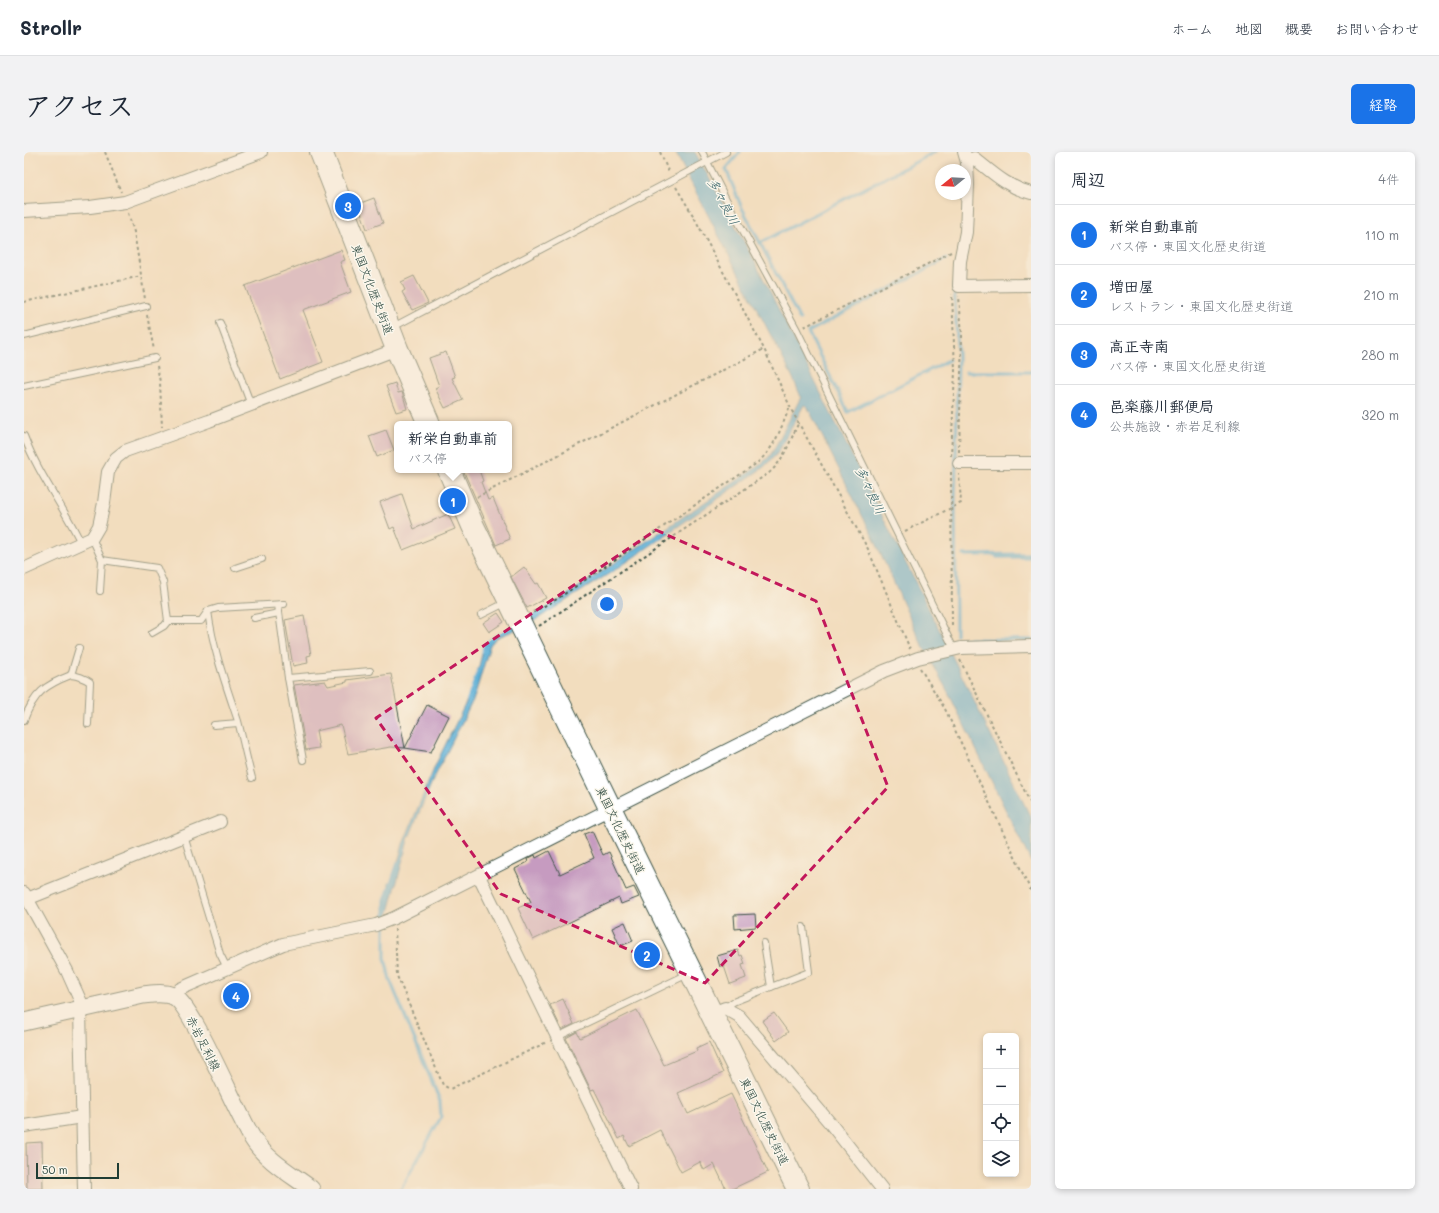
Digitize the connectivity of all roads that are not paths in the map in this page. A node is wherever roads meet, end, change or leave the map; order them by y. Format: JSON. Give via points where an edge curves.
{"nodes":[{"id":1,"x":261,"y":152,"type":"edge"},
{"id":2,"x":321,"y":152,"type":"edge"},
{"id":3,"x":702,"y":152,"type":"edge"},
{"id":4,"x":726,"y":152,"type":"edge"},
{"id":5,"x":970,"y":156,"type":"edge"},
{"id":6,"x":706,"y":162,"type":"junction"},
{"id":7,"x":1031,"y":193,"type":"edge"},
{"id":8,"x":24,"y":211,"type":"edge"},
{"id":9,"x":1031,"y":286,"type":"edge"},
{"id":10,"x":146,"y":306,"type":"road end"},
{"id":11,"x":220,"y":323,"type":"dead end"},
{"id":12,"x":24,"y":336,"type":"edge"},
{"id":13,"x":393,"y":339,"type":"junction"},
{"id":14,"x":155,"y":358,"type":"road end"},
{"id":15,"x":24,"y":386,"type":"edge"},
{"id":16,"x":251,"y":405,"type":"junction"},
{"id":17,"x":428,"y":421,"type":"edge"},
{"id":18,"x":24,"y":436,"type":"edge"},
{"id":19,"x":954,"y":463,"type":"road end"},
{"id":20,"x":1031,"y":463,"type":"edge"},
{"id":21,"x":449,"y":473,"type":"edge"},
{"id":22,"x":87,"y":541,"type":"junction"},
{"id":23,"x":262,"y":559,"type":"dead end"},
{"id":24,"x":102,"y":560,"type":"junction"},
{"id":25,"x":235,"y":568,"type":"dead end"},
{"id":26,"x":24,"y":569,"type":"edge"},
{"id":27,"x":100,"y":591,"type":"dead end"},
{"id":28,"x":208,"y":611,"type":"junction"},
{"id":29,"x":279,"y":613,"type":"junction"},
{"id":30,"x":481,"y":615,"type":"dead end"},
{"id":31,"x":254,"y":618,"type":"dead end"},
{"id":32,"x":168,"y":621,"type":"junction"},
{"id":33,"x":520,"y":621,"type":"junction"},
{"id":34,"x":152,"y":633,"type":"dead end"},
{"id":35,"x":1031,"y":646,"type":"edge"},
{"id":36,"x":80,"y":648,"type":"dead end"},
{"id":37,"x":952,"y":649,"type":"junction"},
{"id":38,"x":370,"y":671,"type":"dead end"},
{"id":39,"x":71,"y":675,"type":"junction"},
{"id":40,"x":288,"y":678,"type":"junction"},
{"id":41,"x":24,"y":720,"type":"edge"},
{"id":42,"x":238,"y":722,"type":"junction"},
{"id":43,"x":88,"y":724,"type":"dead end"},
{"id":44,"x":214,"y":725,"type":"dead end"},
{"id":45,"x":303,"y":760,"type":"dead end"},
{"id":46,"x":252,"y":778,"type":"dead end"},
{"id":47,"x":611,"y":810,"type":"junction"},
{"id":48,"x":220,"y":822,"type":"dead end"},
{"id":49,"x":184,"y":836,"type":"junction"},
{"id":50,"x":478,"y":876,"type":"junction"},
{"id":51,"x":26,"y":896,"type":"edge"},
{"id":52,"x":803,"y":927,"type":"dead end"},
{"id":53,"x":764,"y":943,"type":"dead end"},
{"id":54,"x":227,"y":968,"type":"junction"},
{"id":55,"x":692,"y":973,"type":"junction"},
{"id":56,"x":771,"y":987,"type":"junction"},
{"id":57,"x":175,"y":996,"type":"junction"},
{"id":58,"x":82,"y":1010,"type":"junction"},
{"id":59,"x":718,"y":1011,"type":"junction"},
{"id":60,"x":24,"y":1022,"type":"edge"},
{"id":61,"x":558,"y":1037,"type":"junction"},
{"id":62,"x":82,"y":1117,"type":"junction"},
{"id":63,"x":24,"y":1126,"type":"edge"},
{"id":64,"x":84,"y":1189,"type":"edge"},
{"id":65,"x":311,"y":1189,"type":"edge"},
{"id":66,"x":631,"y":1189,"type":"edge"},
{"id":67,"x":798,"y":1189,"type":"edge"},
{"id":68,"x":882,"y":1189,"type":"edge"}],
"edges":[{"from":1,"to":8,"type":"street","via":[[125,202]]},
{"from":2,"to":13,"type":"highway","name":"東国文化歴史街道"},
{"from":3,"to":6,"type":"lane"},
{"from":4,"to":6,"type":"lane"},
{"from":5,"to":7,"type":"street","via":[[1004,182]]},
{"from":5,"to":9,"type":"street","via":[[966,232],[956,286]]},
{"from":6,"to":13,"type":"lane"},
{"from":6,"to":37,"type":"lane","via":[[798,330]]},
{"from":10,"to":12,"type":"lane"},
{"from":11,"to":16,"type":"lane"},
{"from":13,"to":16,"type":"street"},
{"from":13,"to":17,"type":"highway","name":"東国文化歴史街道"},
{"from":14,"to":15,"type":"lane"},
{"from":16,"to":22,"type":"street","via":[[125,451],[116,458],[108,472],[99,526]]},
{"from":18,"to":22,"type":"lane","via":[[55,498]]},
{"from":19,"to":20,"type":"street"},
{"from":21,"to":33,"type":"highway","name":"東国文化歴史街道"},
{"from":22,"to":24,"type":"lane"},
{"from":22,"to":26,"type":"street"},
{"from":23,"to":25,"type":"lane"},
{"from":24,"to":27,"type":"lane"},
{"from":24,"to":32,"type":"lane","via":[[157,568],[163,582]]},
{"from":28,"to":29,"type":"lane","via":[[218,608],[281,604]]},
{"from":28,"to":32,"type":"lane","via":[[201,621]]},
{"from":28,"to":42,"type":"lane","via":[[218,661]]},
{"from":29,"to":31,"type":"lane"},
{"from":29,"to":40,"type":"lane"},
{"from":30,"to":33,"type":"lane"},
{"from":32,"to":34,"type":"lane"},
{"from":33,"to":47,"type":"highway","name":"東国文化歴史街道"},
{"from":35,"to":37,"type":"street"},
{"from":36,"to":39,"type":"lane"},
{"from":37,"to":47,"type":"street","via":[[884,671]]},
{"from":38,"to":40,"type":"lane"},
{"from":39,"to":41,"type":"lane","via":[[46,686]]},
{"from":39,"to":43,"type":"lane","via":[[85,678],[90,682]]},
{"from":40,"to":45,"type":"lane"},
{"from":42,"to":44,"type":"lane"},
{"from":42,"to":46,"type":"lane"},
{"from":47,"to":50,"type":"street"},
{"from":47,"to":55,"type":"highway","name":"東国文化歴史街道"},
{"from":48,"to":49,"type":"street"},
{"from":49,"to":51,"type":"street"},
{"from":49,"to":54,"type":"lane","via":[[220,954]]},
{"from":50,"to":54,"type":"street","via":[[376,925],[283,944]]},
{"from":50,"to":61,"type":"street"},
{"from":51,"to":58,"type":"street","via":[[67,971]]},
{"from":52,"to":56,"type":"lane","via":[[809,972]]},
{"from":53,"to":56,"type":"lane"},
{"from":54,"to":57,"type":"street","via":[[180,989]]},
{"from":55,"to":59,"type":"highway","name":"東国文化歴史街道"},
{"from":55,"to":61,"type":"lane"},
{"from":56,"to":59,"type":"lane","via":[[733,1002]]},
{"from":57,"to":58,"type":"main road","via":[[160,993],[143,995]]},
{"from":57,"to":65,"type":"main road","name":"赤岩足利線","via":[[193,1017],[242,1122],[254,1141],[264,1153]]},
{"from":58,"to":60,"type":"main road"},
{"from":58,"to":62,"type":"street"},
{"from":59,"to":67,"type":"highway","name":"東国文化歴史街道"},
{"from":59,"to":68,"type":"street","via":[[739,1016]]},
{"from":61,"to":66,"type":"street"},
{"from":62,"to":63,"type":"street"},
{"from":62,"to":64,"type":"street"}]}
